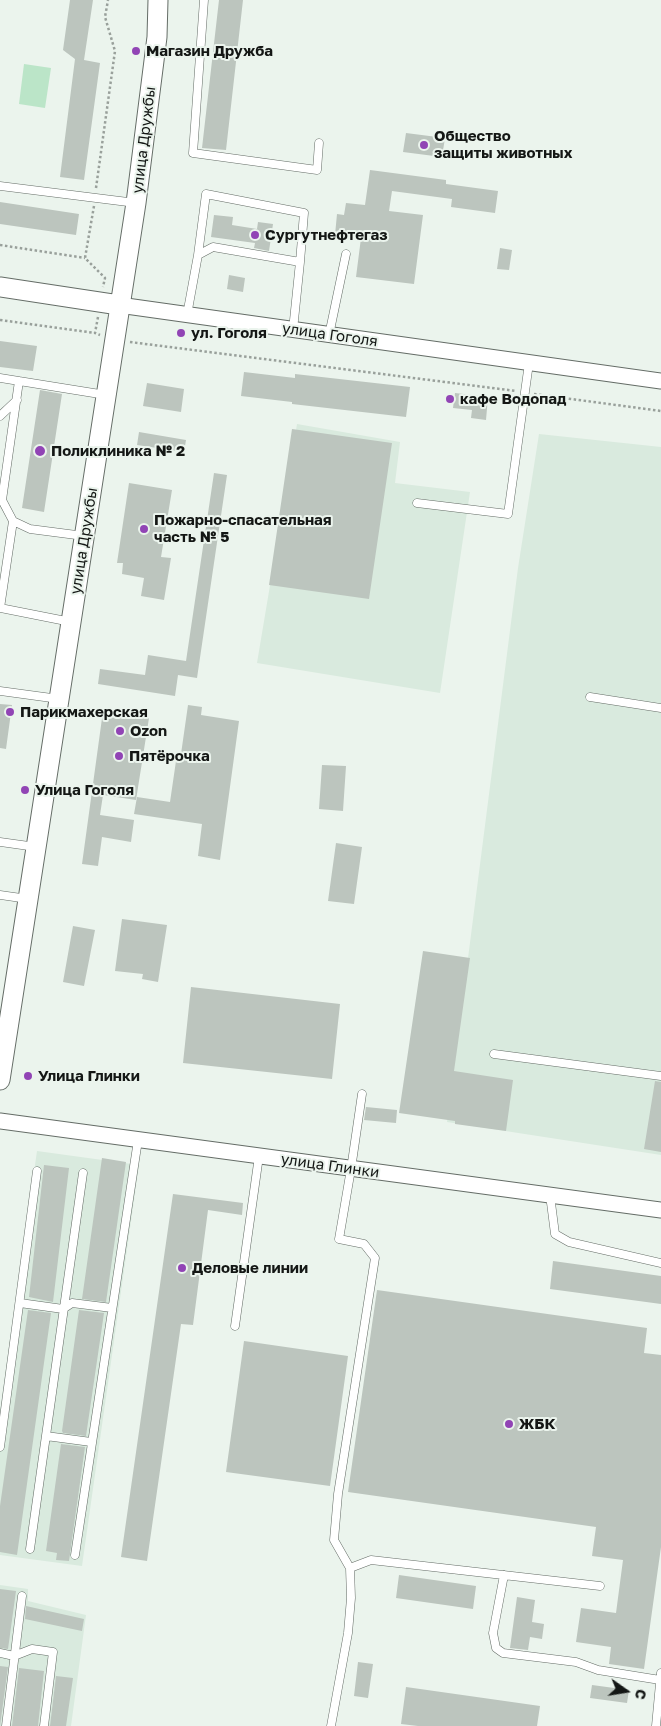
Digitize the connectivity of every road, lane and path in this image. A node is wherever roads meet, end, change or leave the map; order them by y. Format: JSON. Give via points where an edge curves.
{"nodes":[{"id":1,"x":108,"y":0,"type":"edge"},
{"id":2,"x":158,"y":0,"type":"edge"},
{"id":3,"x":204,"y":0,"type":"edge"},
{"id":4,"x":319,"y":144,"type":"dead end"},
{"id":5,"x":0,"y":186,"type":"edge"},
{"id":6,"x":95,"y":198,"type":"junction"},
{"id":7,"x":136,"y":203,"type":"junction"},
{"id":8,"x":0,"y":245,"type":"edge"},
{"id":9,"x":346,"y":254,"type":"dead end"},
{"id":10,"x":198,"y":255,"type":"junction"},
{"id":11,"x":85,"y":258,"type":"junction"},
{"id":12,"x":300,"y":262,"type":"junction"},
{"id":13,"x":0,"y":287,"type":"edge"},
{"id":14,"x":101,"y":303,"type":"junction"},
{"id":15,"x":120,"y":305,"type":"junction"},
{"id":16,"x":187,"y":315,"type":"junction"},
{"id":17,"x":0,"y":320,"type":"edge"},
{"id":18,"x":293,"y":330,"type":"junction"},
{"id":19,"x":95,"y":333,"type":"junction"},
{"id":20,"x":329,"y":335,"type":"junction"},
{"id":21,"x":114,"y":340,"type":"junction"},
{"id":22,"x":529,"y":363,"type":"junction"},
{"id":23,"x":0,"y":378,"type":"edge"},
{"id":24,"x":19,"y":381,"type":"junction"},
{"id":25,"x":661,"y":382,"type":"edge"},
{"id":26,"x":525,"y":392,"type":"junction"},
{"id":27,"x":106,"y":395,"type":"junction"},
{"id":28,"x":16,"y":400,"type":"junction"},
{"id":29,"x":661,"y":411,"type":"edge"},
{"id":30,"x":0,"y":416,"type":"edge"},
{"id":31,"x":2,"y":490,"type":"edge"},
{"id":32,"x":417,"y":503,"type":"dead end"},
{"id":33,"x":13,"y":521,"type":"junction"},
{"id":34,"x":84,"y":536,"type":"junction"},
{"id":35,"x":0,"y":608,"type":"edge"},
{"id":36,"x":71,"y":622,"type":"junction"},
{"id":37,"x":0,"y":691,"type":"edge"},
{"id":38,"x":590,"y":697,"type":"dead end"},
{"id":39,"x":59,"y":699,"type":"junction"},
{"id":40,"x":661,"y":708,"type":"edge"},
{"id":41,"x":0,"y":842,"type":"edge"},
{"id":42,"x":36,"y":847,"type":"junction"},
{"id":43,"x":0,"y":895,"type":"edge"},
{"id":44,"x":28,"y":899,"type":"junction"},
{"id":45,"x":494,"y":1054,"type":"dead end"},
{"id":46,"x":661,"y":1076,"type":"edge"},
{"id":47,"x":0,"y":1080,"type":"edge"},
{"id":48,"x":362,"y":1094,"type":"dead end"},
{"id":49,"x":0,"y":1121,"type":"edge"},
{"id":50,"x":138,"y":1140,"type":"junction"},
{"id":51,"x":259,"y":1156,"type":"junction"},
{"id":52,"x":351,"y":1169,"type":"junction"},
{"id":53,"x":37,"y":1171,"type":"dead end"},
{"id":54,"x":84,"y":1172,"type":"dead end"},
{"id":55,"x":550,"y":1195,"type":"junction"},
{"id":56,"x":661,"y":1210,"type":"edge"},
{"id":57,"x":661,"y":1263,"type":"edge"},
{"id":58,"x":20,"y":1303,"type":"junction"},
{"id":59,"x":112,"y":1308,"type":"junction"},
{"id":60,"x":64,"y":1309,"type":"junction"},
{"id":61,"x":235,"y":1326,"type":"dead end"},
{"id":62,"x":46,"y":1436,"type":"junction"},
{"id":63,"x":91,"y":1442,"type":"junction"},
{"id":64,"x":0,"y":1447,"type":"edge"},
{"id":65,"x":30,"y":1549,"type":"dead end"},
{"id":66,"x":75,"y":1555,"type":"dead end"},
{"id":67,"x":350,"y":1568,"type":"junction"},
{"id":68,"x":504,"y":1575,"type":"junction"},
{"id":69,"x":600,"y":1586,"type":"dead end"},
{"id":70,"x":22,"y":1596,"type":"dead end"},
{"id":71,"x":0,"y":1653,"type":"edge"},
{"id":72,"x":14,"y":1656,"type":"junction"},
{"id":73,"x":660,"y":1676,"type":"edge"},
{"id":74,"x":6,"y":1726,"type":"edge"},
{"id":75,"x":44,"y":1726,"type":"edge"},
{"id":76,"x":332,"y":1726,"type":"edge"},
{"id":77,"x":656,"y":1726,"type":"edge"}],
"edges":[{"from":1,"to":6,"type":"path","via":[[105,17],[115,51]]},
{"from":2,"to":7,"type":"street","name":"улица Дружбы","via":[[157,36]]},
{"from":3,"to":4,"type":"lane","via":[[193,153],[317,170]]},
{"from":5,"to":6,"type":"lane"},
{"from":6,"to":7,"type":"lane"},
{"from":6,"to":11,"type":"path"},
{"from":7,"to":15,"type":"street","name":"улица Дружбы"},
{"from":8,"to":11,"type":"path"},
{"from":9,"to":20,"type":"lane"},
{"from":10,"to":12,"type":"lane","via":[[213,247]]},
{"from":10,"to":12,"type":"lane","via":[[206,194],[304,213]]},
{"from":10,"to":16,"type":"lane"},
{"from":11,"to":14,"type":"path","via":[[105,278]]},
{"from":12,"to":18,"type":"lane"},
{"from":13,"to":14,"type":"street","name":"улица Гоголя"},
{"from":14,"to":15,"type":"street","name":"улица Гоголя"},
{"from":14,"to":19,"type":"path"},
{"from":15,"to":16,"type":"street","name":"улица Гоголя"},
{"from":15,"to":21,"type":"street","name":"улица Дружбы"},
{"from":16,"to":18,"type":"street","name":"улица Гоголя"},
{"from":17,"to":19,"type":"path"},
{"from":18,"to":20,"type":"street","name":"улица Гоголя"},
{"from":19,"to":21,"type":"path"},
{"from":20,"to":22,"type":"street","name":"улица Гоголя"},
{"from":21,"to":26,"type":"path"},
{"from":21,"to":27,"type":"street","name":"улица Дружбы"},
{"from":22,"to":25,"type":"street","name":"улица Гоголя"},
{"from":22,"to":26,"type":"lane"},
{"from":23,"to":24,"type":"lane"},
{"from":24,"to":27,"type":"lane"},
{"from":24,"to":28,"type":"lane"},
{"from":26,"to":29,"type":"path"},
{"from":26,"to":32,"type":"lane","via":[[508,514]]},
{"from":27,"to":34,"type":"street","name":"улица Дружбы"},
{"from":28,"to":30,"type":"lane"},
{"from":28,"to":31,"type":"lane"},
{"from":31,"to":33,"type":"lane","via":[[2,500]]},
{"from":33,"to":34,"type":"lane","via":[[30,529]]},
{"from":33,"to":35,"type":"lane"},
{"from":34,"to":36,"type":"street","name":"улица Дружбы"},
{"from":35,"to":36,"type":"lane"},
{"from":36,"to":39,"type":"street","name":"улица Дружбы"},
{"from":37,"to":39,"type":"lane"},
{"from":38,"to":40,"type":"lane"},
{"from":39,"to":42,"type":"street","name":"улица Дружбы"},
{"from":41,"to":42,"type":"lane"},
{"from":42,"to":44,"type":"street","name":"улица Дружбы"},
{"from":43,"to":44,"type":"lane"},
{"from":44,"to":47,"type":"street","name":"улица Дружбы"},
{"from":45,"to":46,"type":"lane"},
{"from":48,"to":52,"type":"lane"},
{"from":49,"to":50,"type":"street","name":"улица Глинки"},
{"from":50,"to":51,"type":"street","name":"улица Глинки"},
{"from":50,"to":59,"type":"lane"},
{"from":51,"to":52,"type":"street","name":"улица Глинки"},
{"from":51,"to":61,"type":"lane"},
{"from":52,"to":55,"type":"street","name":"улица Глинки"},
{"from":52,"to":67,"type":"lane","via":[[339,1239],[364,1244],[375,1258],[338,1494],[334,1540]]},
{"from":53,"to":58,"type":"lane"},
{"from":54,"to":60,"type":"lane"},
{"from":55,"to":56,"type":"street","name":"улица Глинки"},
{"from":55,"to":57,"type":"lane","via":[[555,1234],[569,1242]]},
{"from":58,"to":60,"type":"lane"},
{"from":58,"to":64,"type":"lane"},
{"from":59,"to":60,"type":"lane","via":[[72,1303]]},
{"from":59,"to":63,"type":"lane"},
{"from":60,"to":62,"type":"lane"},
{"from":62,"to":63,"type":"lane"},
{"from":62,"to":65,"type":"lane"},
{"from":63,"to":66,"type":"lane"},
{"from":67,"to":68,"type":"lane","via":[[370,1560]]},
{"from":67,"to":76,"type":"lane","via":[[348,1633]]},
{"from":68,"to":69,"type":"lane"},
{"from":68,"to":73,"type":"lane","via":[[493,1633],[496,1648],[502,1653],[576,1662],[598,1670]]},
{"from":70,"to":72,"type":"lane"},
{"from":71,"to":72,"type":"lane"},
{"from":72,"to":74,"type":"lane"},
{"from":72,"to":75,"type":"lane","via":[[32,1649],[53,1652]]},
{"from":73,"to":77,"type":"lane"}]}
